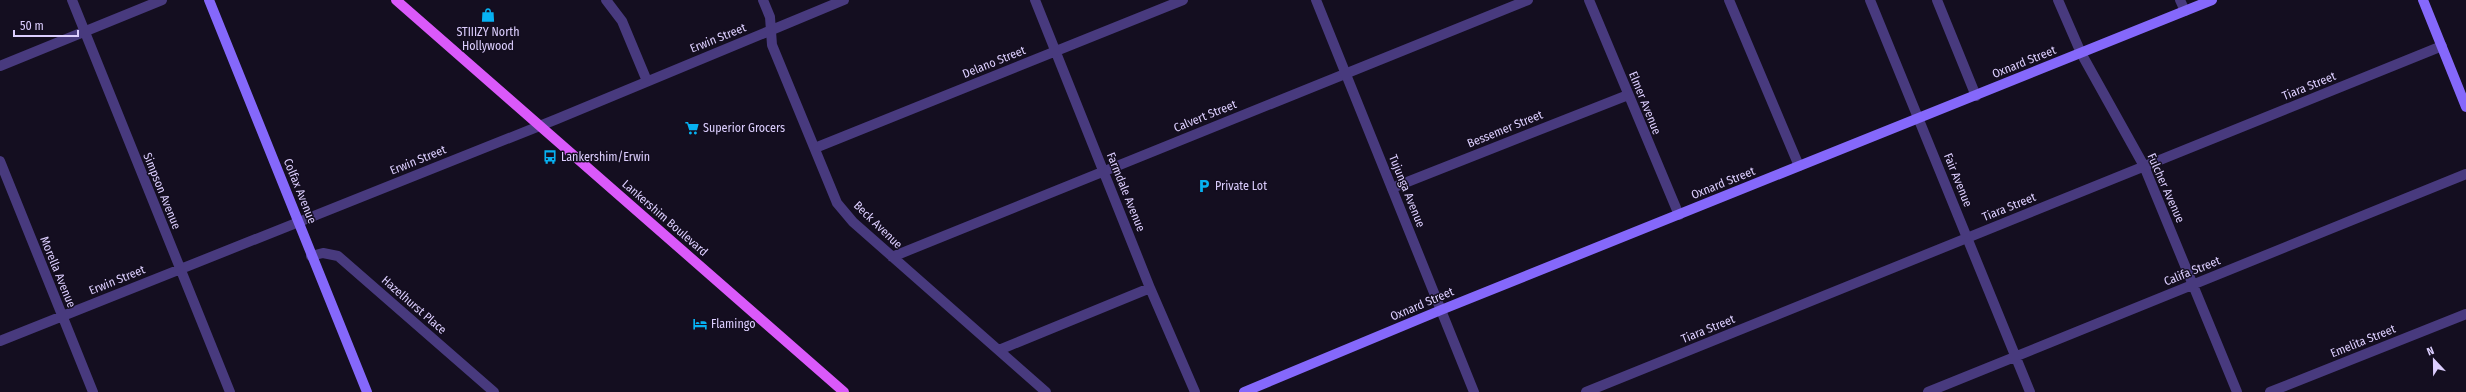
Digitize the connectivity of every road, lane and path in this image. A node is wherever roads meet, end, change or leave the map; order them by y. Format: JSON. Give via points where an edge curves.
{"nodes":[{"id":1,"x":72,"y":0,"type":"edge"},
{"id":2,"x":162,"y":0,"type":"edge"},
{"id":3,"x":209,"y":0,"type":"edge"},
{"id":4,"x":396,"y":0,"type":"edge"},
{"id":5,"x":606,"y":0,"type":"edge"},
{"id":6,"x":763,"y":0,"type":"edge"},
{"id":7,"x":844,"y":0,"type":"edge"},
{"id":8,"x":1035,"y":0,"type":"edge"},
{"id":9,"x":1183,"y":0,"type":"edge"},
{"id":10,"x":1316,"y":0,"type":"edge"},
{"id":11,"x":1528,"y":0,"type":"edge"},
{"id":12,"x":1589,"y":0,"type":"edge"},
{"id":13,"x":1730,"y":0,"type":"edge"},
{"id":14,"x":1870,"y":0,"type":"edge"},
{"id":15,"x":1937,"y":0,"type":"edge"},
{"id":16,"x":2058,"y":0,"type":"edge"},
{"id":17,"x":2180,"y":0,"type":"edge"},
{"id":18,"x":2212,"y":0,"type":"edge"},
{"id":19,"x":2423,"y":0,"type":"edge"},
{"id":20,"x":2185,"y":11,"type":"junction"},
{"id":21,"x":771,"y":30,"type":"junction"},
{"id":22,"x":84,"y":31,"type":"junction"},
{"id":23,"x":2442,"y":46,"type":"junction"},
{"id":24,"x":1056,"y":52,"type":"junction"},
{"id":25,"x":2081,"y":53,"type":"junction"},
{"id":26,"x":0,"y":66,"type":"edge"},
{"id":27,"x":1346,"y":73,"type":"junction"},
{"id":28,"x":647,"y":81,"type":"junction"},
{"id":29,"x":1628,"y":94,"type":"junction"},
{"id":30,"x":1976,"y":96,"type":"junction"},
{"id":31,"x":2466,"y":107,"type":"edge"},
{"id":32,"x":1919,"y":118,"type":"junction"},
{"id":33,"x":540,"y":125,"type":"junction"},
{"id":34,"x":815,"y":148,"type":"junction"},
{"id":35,"x":0,"y":161,"type":"edge"},
{"id":36,"x":1799,"y":166,"type":"junction"},
{"id":37,"x":2144,"y":166,"type":"junction"},
{"id":38,"x":1103,"y":171,"type":"junction"},
{"id":39,"x":2466,"y":174,"type":"edge"},
{"id":40,"x":1392,"y":188,"type":"junction"},
{"id":41,"x":1679,"y":214,"type":"junction"},
{"id":42,"x":298,"y":222,"type":"junction"},
{"id":43,"x":1968,"y":238,"type":"junction"},
{"id":44,"x":311,"y":256,"type":"junction"},
{"id":45,"x":892,"y":257,"type":"junction"},
{"id":46,"x":179,"y":269,"type":"junction"},
{"id":47,"x":2193,"y":284,"type":"junction"},
{"id":48,"x":1150,"y":288,"type":"junction"},
{"id":49,"x":1441,"y":310,"type":"junction"},
{"id":50,"x":2466,"y":314,"type":"edge"},
{"id":51,"x":62,"y":316,"type":"junction"},
{"id":52,"x":0,"y":341,"type":"edge"},
{"id":53,"x":999,"y":350,"type":"junction"},
{"id":54,"x":2016,"y":356,"type":"junction"},
{"id":55,"x":93,"y":392,"type":"edge"},
{"id":56,"x":230,"y":392,"type":"edge"},
{"id":57,"x":367,"y":392,"type":"edge"},
{"id":58,"x":494,"y":392,"type":"edge"},
{"id":59,"x":844,"y":392,"type":"edge"},
{"id":60,"x":1046,"y":392,"type":"edge"},
{"id":61,"x":1196,"y":392,"type":"edge"},
{"id":62,"x":1244,"y":392,"type":"edge"},
{"id":63,"x":1474,"y":392,"type":"edge"},
{"id":64,"x":1586,"y":392,"type":"edge"},
{"id":65,"x":1928,"y":392,"type":"edge"},
{"id":66,"x":2030,"y":392,"type":"edge"},
{"id":67,"x":2237,"y":392,"type":"edge"},
{"id":68,"x":2270,"y":392,"type":"edge"}],
"edges":[{"from":1,"to":22,"type":"street","name":"Simpson Avenue"},
{"from":2,"to":22,"type":"street"},
{"from":3,"to":42,"type":"main road","name":"Colfax Avenue"},
{"from":4,"to":33,"type":"main road","name":"Lankershim Boulevard"},
{"from":5,"to":28,"type":"street","via":[[622,21]]},
{"from":6,"to":21,"type":"street","name":"Beck Avenue","via":[[770,17]]},
{"from":7,"to":21,"type":"street","name":"Erwin Street"},
{"from":8,"to":24,"type":"street","name":"Farmdale Avenue"},
{"from":9,"to":24,"type":"street","name":"Delano Street"},
{"from":10,"to":27,"type":"street","name":"Tujunga Avenue"},
{"from":11,"to":27,"type":"street","name":"Calvert Street"},
{"from":12,"to":29,"type":"street","name":"Elmer Avenue"},
{"from":13,"to":36,"type":"street"},
{"from":14,"to":32,"type":"street","name":"Fair Avenue"},
{"from":15,"to":30,"type":"street"},
{"from":16,"to":25,"type":"street","name":"Fulcher Avenue"},
{"from":17,"to":20,"type":"street"},
{"from":18,"to":20,"type":"main road","name":"Oxnard Street"},
{"from":19,"to":23,"type":"main road"},
{"from":20,"to":25,"type":"main road","name":"Oxnard Street"},
{"from":21,"to":28,"type":"street","name":"Erwin Street"},
{"from":21,"to":34,"type":"street","name":"Beck Avenue","via":[[772,45]]},
{"from":22,"to":26,"type":"street"},
{"from":22,"to":46,"type":"street","name":"Simpson Avenue"},
{"from":23,"to":31,"type":"main road"},
{"from":23,"to":37,"type":"street","name":"Tiara Street"},
{"from":24,"to":34,"type":"street","name":"Delano Street"},
{"from":24,"to":38,"type":"street","name":"Farmdale Avenue"},
{"from":25,"to":30,"type":"main road","name":"Oxnard Street"},
{"from":25,"to":37,"type":"street","name":"Fulcher Avenue"},
{"from":27,"to":38,"type":"street","name":"Calvert Street"},
{"from":27,"to":40,"type":"street","name":"Tujunga Avenue"},
{"from":28,"to":33,"type":"street","name":"Erwin Street"},
{"from":29,"to":40,"type":"street","name":"Bessemer Street"},
{"from":29,"to":41,"type":"street","name":"Elmer Avenue"},
{"from":30,"to":32,"type":"main road","name":"Oxnard Street"},
{"from":32,"to":36,"type":"main road","name":"Oxnard Street"},
{"from":32,"to":43,"type":"street","name":"Fair Avenue"},
{"from":33,"to":42,"type":"street","name":"Erwin Street"},
{"from":33,"to":59,"type":"main road","name":"Lankershim Boulevard"},
{"from":34,"to":45,"type":"street","name":"Beck Avenue","via":[[837,203],[853,222]]},
{"from":35,"to":51,"type":"street","name":"Morella Avenue"},
{"from":36,"to":41,"type":"main road","name":"Oxnard Street"},
{"from":37,"to":43,"type":"street","name":"Tiara Street"},
{"from":37,"to":47,"type":"street","name":"Fulcher Avenue"},
{"from":38,"to":45,"type":"street","name":"Calvert Street"},
{"from":38,"to":48,"type":"street","name":"Farmdale Avenue"},
{"from":39,"to":47,"type":"street","name":"Califa Street"},
{"from":40,"to":49,"type":"street","name":"Tujunga Avenue"},
{"from":41,"to":49,"type":"main road","name":"Oxnard Street"},
{"from":42,"to":44,"type":"main road","name":"Colfax Avenue"},
{"from":42,"to":46,"type":"street","name":"Erwin Street"},
{"from":43,"to":54,"type":"street","name":"Fair Avenue"},
{"from":43,"to":64,"type":"street","name":"Tiara Street"},
{"from":44,"to":57,"type":"main road","name":"Colfax Avenue"},
{"from":44,"to":58,"type":"street","name":"Hazelhurst Place","via":[[323,253],[338,256]]},
{"from":45,"to":53,"type":"street","name":"Beck Avenue"},
{"from":46,"to":51,"type":"street","name":"Erwin Street"},
{"from":46,"to":56,"type":"street","name":"Simpson Avenue"},
{"from":47,"to":54,"type":"street","name":"Califa Street"},
{"from":47,"to":67,"type":"street","name":"Fulcher Avenue"},
{"from":48,"to":53,"type":"street"},
{"from":48,"to":61,"type":"street","name":"Farmdale Avenue"},
{"from":49,"to":62,"type":"main road","name":"Oxnard Street"},
{"from":49,"to":63,"type":"street","name":"Tujunga Avenue"},
{"from":50,"to":68,"type":"street","name":"Emelita Street"},
{"from":51,"to":52,"type":"street","name":"Erwin Street"},
{"from":51,"to":55,"type":"street","name":"Morella Avenue"},
{"from":53,"to":60,"type":"street","name":"Beck Avenue"},
{"from":54,"to":65,"type":"street","name":"Califa Street"},
{"from":54,"to":66,"type":"street","name":"Fair Avenue"}]}
